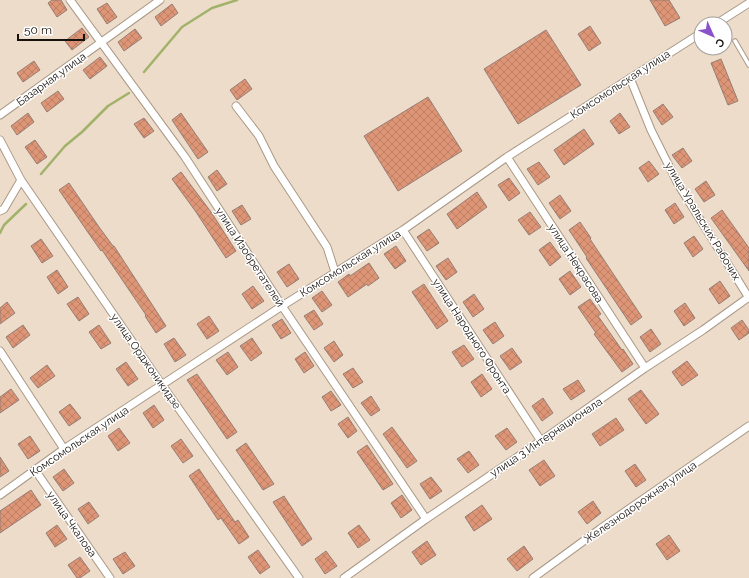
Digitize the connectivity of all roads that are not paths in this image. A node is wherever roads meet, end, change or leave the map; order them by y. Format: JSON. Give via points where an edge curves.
{"nodes":[{"id":1,"x":70,"y":0,"type":"edge"},
{"id":2,"x":160,"y":0,"type":"edge"},
{"id":3,"x":749,"y":3,"type":"edge"},
{"id":4,"x":729,"y":16,"type":"edge"},
{"id":5,"x":693,"y":38,"type":"edge"},
{"id":6,"x":734,"y":41,"type":"dead end"},
{"id":7,"x":101,"y":42,"type":"junction"},
{"id":8,"x":749,"y":65,"type":"edge"},
{"id":9,"x":630,"y":78,"type":"junction"},
{"id":10,"x":236,"y":106,"type":"dead end"},
{"id":11,"x":0,"y":115,"type":"edge"},
{"id":12,"x":0,"y":140,"type":"edge"},
{"id":13,"x":506,"y":158,"type":"junction"},
{"id":14,"x":21,"y":180,"type":"junction"},
{"id":15,"x":0,"y":211,"type":"edge"},
{"id":16,"x":403,"y":230,"type":"junction"},
{"id":17,"x":335,"y":272,"type":"junction"},
{"id":18,"x":749,"y":298,"type":"edge"},
{"id":19,"x":282,"y":306,"type":"junction"},
{"id":20,"x":0,"y":351,"type":"edge"},
{"id":21,"x":645,"y":368,"type":"junction"},
{"id":22,"x":162,"y":385,"type":"junction"},
{"id":23,"x":749,"y":426,"type":"edge"},
{"id":24,"x":542,"y":441,"type":"junction"},
{"id":25,"x":64,"y":449,"type":"junction"},
{"id":26,"x":35,"y":470,"type":"junction"},
{"id":27,"x":0,"y":495,"type":"edge"},
{"id":28,"x":426,"y":519,"type":"junction"},
{"id":29,"x":110,"y":578,"type":"edge"},
{"id":30,"x":299,"y":578,"type":"edge"},
{"id":31,"x":344,"y":578,"type":"edge"},
{"id":32,"x":533,"y":578,"type":"edge"}],
"edges":[{"from":1,"to":7,"type":"street","name":"улица Изобретателей"},
{"from":2,"to":7,"type":"street","name":"Базарная улица"},
{"from":3,"to":4,"type":"street"},
{"from":5,"to":9,"type":"street","name":"Комсомольская улица"},
{"from":6,"to":8,"type":"lane"},
{"from":7,"to":11,"type":"street","name":"Базарная улица"},
{"from":7,"to":19,"type":"street","name":"улица Изобретателей","via":[[185,157]]},
{"from":9,"to":13,"type":"street","name":"Комсомольская улица"},
{"from":9,"to":18,"type":"street","name":"улица Уральских Рабочих","via":[[651,130],[678,184]]},
{"from":10,"to":17,"type":"street","via":[[259,136],[274,166],[327,247]]},
{"from":12,"to":14,"type":"street","name":"улица Орджоникидзе"},
{"from":13,"to":16,"type":"street","name":"Комсомольская улица"},
{"from":13,"to":21,"type":"street","name":"улица Некрасова"},
{"from":14,"to":15,"type":"street","via":[[4,209]]},
{"from":14,"to":22,"type":"street","name":"улица Орджоникидзе"},
{"from":16,"to":17,"type":"street","name":"Комсомольская улица"},
{"from":16,"to":24,"type":"street","name":"улица Народного Фронта"},
{"from":17,"to":19,"type":"street","name":"Комсомольская улица"},
{"from":18,"to":21,"type":"street","name":"улица 3 Интернационала"},
{"from":19,"to":22,"type":"street","name":"Комсомольская улица"},
{"from":19,"to":28,"type":"street","name":"улица Изобретателей"},
{"from":20,"to":25,"type":"street"},
{"from":21,"to":24,"type":"street","name":"улица 3 Интернационала"},
{"from":22,"to":25,"type":"street","name":"Комсомольская улица"},
{"from":22,"to":30,"type":"street","name":"улица Орджоникидзе"},
{"from":23,"to":32,"type":"street","name":"Железнодорожная улица"},
{"from":24,"to":28,"type":"street","name":"улица 3 Интернационала"},
{"from":25,"to":26,"type":"street","name":"Комсомольская улица"},
{"from":26,"to":27,"type":"street","name":"Комсомольская улица"},
{"from":26,"to":29,"type":"street","name":"улица Чкалова"},
{"from":28,"to":31,"type":"street","name":"улица 3 Интернационала"}]}
